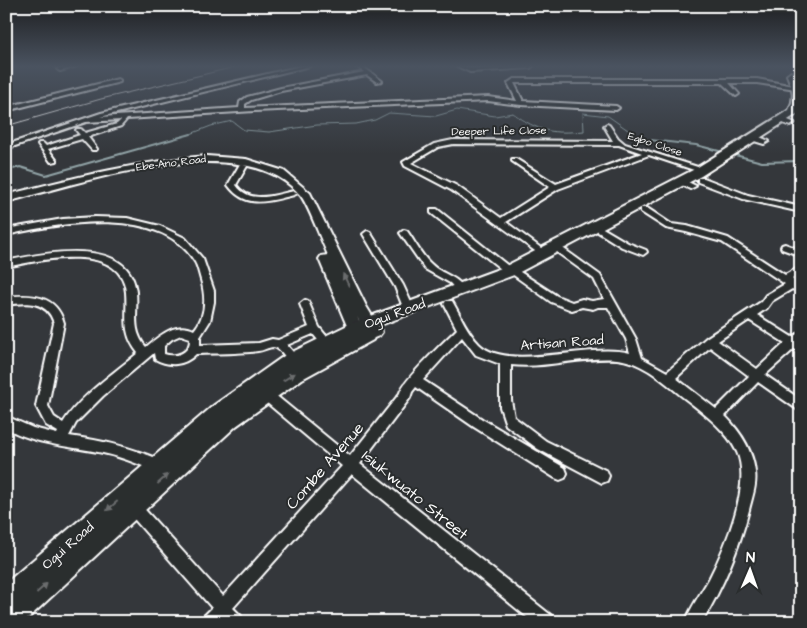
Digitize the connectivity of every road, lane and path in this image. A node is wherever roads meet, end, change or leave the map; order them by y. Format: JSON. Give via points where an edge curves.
{"nodes":[{"id":1,"x":61,"y":95,"type":"edge"},
{"id":2,"x":177,"y":95,"type":"edge"},
{"id":3,"x":182,"y":95,"type":"edge"},
{"id":4,"x":262,"y":95,"type":"edge"},
{"id":5,"x":517,"y":95,"type":"edge"},
{"id":6,"x":798,"y":95,"type":"edge"},
{"id":7,"x":521,"y":103,"type":"junction"},
{"id":8,"x":616,"y":108,"type":"dead end"},
{"id":9,"x":6,"y":109,"type":"edge"},
{"id":10,"x":177,"y":109,"type":"junction"},
{"id":11,"x":242,"y":110,"type":"junction"},
{"id":12,"x":801,"y":115,"type":"edge"},
{"id":13,"x":124,"y":119,"type":"junction"},
{"id":14,"x":85,"y":120,"type":"junction"},
{"id":15,"x":786,"y":122,"type":"junction"},
{"id":16,"x":74,"y":124,"type":"junction"},
{"id":17,"x":608,"y":126,"type":"dead end"},
{"id":18,"x":83,"y":135,"type":"junction"},
{"id":19,"x":34,"y":138,"type":"junction"},
{"id":20,"x":619,"y":143,"type":"junction"},
{"id":21,"x":6,"y":148,"type":"edge"},
{"id":22,"x":45,"y":148,"type":"junction"},
{"id":23,"x":94,"y":149,"type":"dead end"},
{"id":24,"x":649,"y":153,"type":"junction"},
{"id":25,"x":514,"y":160,"type":"dead end"},
{"id":26,"x":53,"y":161,"type":"dead end"},
{"id":27,"x":243,"y":166,"type":"junction"},
{"id":28,"x":694,"y":179,"type":"junction"},
{"id":29,"x":555,"y":188,"type":"junction"},
{"id":30,"x":294,"y":193,"type":"junction"},
{"id":31,"x":6,"y":199,"type":"edge"},
{"id":32,"x":6,"y":204,"type":"edge"},
{"id":33,"x":644,"y":210,"type":"junction"},
{"id":34,"x":801,"y":210,"type":"edge"},
{"id":35,"x":434,"y":211,"type":"dead end"},
{"id":36,"x":501,"y":222,"type":"junction"},
{"id":37,"x":602,"y":230,"type":"junction"},
{"id":38,"x":6,"y":232,"type":"edge"},
{"id":39,"x":404,"y":233,"type":"dead end"},
{"id":40,"x":367,"y":234,"type":"dead end"},
{"id":41,"x":785,"y":247,"type":"dead end"},
{"id":42,"x":561,"y":251,"type":"junction"},
{"id":43,"x":643,"y":252,"type":"dead end"},
{"id":44,"x":542,"y":253,"type":"junction"},
{"id":45,"x":801,"y":253,"type":"edge"},
{"id":46,"x":6,"y":264,"type":"edge"},
{"id":47,"x":801,"y":269,"type":"edge"},
{"id":48,"x":513,"y":272,"type":"junction"},
{"id":49,"x":793,"y":284,"type":"edge"},
{"id":50,"x":461,"y":290,"type":"junction"},
{"id":51,"x":6,"y":301,"type":"edge"},
{"id":52,"x":612,"y":303,"type":"junction"},
{"id":53,"x":305,"y":304,"type":"dead end"},
{"id":54,"x":448,"y":304,"type":"junction"},
{"id":55,"x":409,"y":309,"type":"junction"},
{"id":56,"x":749,"y":314,"type":"junction"},
{"id":57,"x":462,"y":330,"type":"junction"},
{"id":58,"x":365,"y":331,"type":"junction"},
{"id":59,"x":321,"y":335,"type":"junction"},
{"id":60,"x":163,"y":340,"type":"junction"},
{"id":61,"x":710,"y":341,"type":"junction"},
{"id":62,"x":194,"y":342,"type":"junction"},
{"id":63,"x":798,"y":342,"type":"edge"},
{"id":64,"x":279,"y":344,"type":"junction"},
{"id":65,"x":145,"y":354,"type":"junction"},
{"id":66,"x":164,"y":359,"type":"junction"},
{"id":67,"x":294,"y":359,"type":"junction"},
{"id":68,"x":638,"y":361,"type":"junction"},
{"id":69,"x":506,"y":362,"type":"junction"},
{"id":70,"x":757,"y":375,"type":"junction"},
{"id":71,"x":668,"y":378,"type":"junction"},
{"id":72,"x":414,"y":380,"type":"junction"},
{"id":73,"x":264,"y":393,"type":"junction"},
{"id":74,"x":801,"y":407,"type":"edge"},
{"id":75,"x":717,"y":416,"type":"junction"},
{"id":76,"x":6,"y":421,"type":"edge"},
{"id":77,"x":66,"y":431,"type":"junction"},
{"id":78,"x":57,"y":441,"type":"junction"},
{"id":79,"x":555,"y":453,"type":"junction"},
{"id":80,"x":351,"y":465,"type":"junction"},
{"id":81,"x":158,"y":466,"type":"junction"},
{"id":82,"x":602,"y":476,"type":"dead end"},
{"id":83,"x":133,"y":507,"type":"junction"},
{"id":84,"x":6,"y":600,"type":"edge"},
{"id":85,"x":222,"y":607,"type":"junction"},
{"id":86,"x":6,"y":621,"type":"edge"},
{"id":87,"x":210,"y":622,"type":"edge"},
{"id":88,"x":234,"y":622,"type":"edge"},
{"id":89,"x":546,"y":622,"type":"edge"},
{"id":90,"x":693,"y":622,"type":"edge"}],
"edges":[{"from":1,"to":9,"type":"street"},
{"from":2,"to":14,"type":"street"},
{"from":3,"to":10,"type":"street"},
{"from":4,"to":11,"type":"street","via":[[247,99],[242,103]]},
{"from":5,"to":7,"type":"street"},
{"from":6,"to":15,"type":"main road","name":"Ogui Road","via":[[796,107]]},
{"from":7,"to":8,"type":"street"},
{"from":7,"to":11,"type":"street","via":[[488,99]]},
{"from":10,"to":11,"type":"street"},
{"from":10,"to":13,"type":"street"},
{"from":12,"to":15,"type":"main road","name":"Ogui Road"},
{"from":13,"to":14,"type":"street"},
{"from":13,"to":18,"type":"street","via":[[119,125]]},
{"from":14,"to":16,"type":"street"},
{"from":15,"to":28,"type":"main road","name":"Ogui Road"},
{"from":16,"to":18,"type":"street"},
{"from":16,"to":19,"type":"street"},
{"from":17,"to":20,"type":"street","name":"Egbo Close"},
{"from":18,"to":22,"type":"street"},
{"from":18,"to":23,"type":"street"},
{"from":19,"to":21,"type":"street"},
{"from":19,"to":22,"type":"street"},
{"from":20,"to":24,"type":"street","name":"Egbo Close"},
{"from":20,"to":36,"type":"street","name":"Deeper Life Close","via":[[453,142],[436,145],[408,162],[454,188]]},
{"from":22,"to":26,"type":"street"},
{"from":24,"to":28,"type":"street","name":"Egbo Close"},
{"from":24,"to":29,"type":"street"},
{"from":25,"to":29,"type":"street"},
{"from":27,"to":30,"type":"main road","name":"Ebe-Ano Road","via":[[283,181]]},
{"from":27,"to":30,"type":"street","via":[[232,185],[236,193],[251,200]]},
{"from":27,"to":32,"type":"main road","name":"Ebe-Ano Road","via":[[198,163],[151,170]]},
{"from":28,"to":33,"type":"main road","name":"Ogui Road"},
{"from":28,"to":34,"type":"street","name":"Egbo Close","via":[[746,197]]},
{"from":28,"to":44,"type":"main road","name":"Ogui Road"},
{"from":29,"to":36,"type":"street"},
{"from":30,"to":58,"type":"main road","name":"Ebe-Ano Road"},
{"from":58,"to":31,"type":"main road","name":"Ebe-Ano Road","one_way":true,"via":[[351,290],[306,195],[294,181],[268,167],[235,159],[194,158],[114,172]]},
{"from":33,"to":37,"type":"main road","name":"Ogui Road"},
{"from":33,"to":49,"type":"street","via":[[669,226],[724,240]]},
{"from":35,"to":48,"type":"street"},
{"from":36,"to":44,"type":"street","name":"Deeper Life Close"},
{"from":37,"to":42,"type":"main road","name":"Ogui Road"},
{"from":37,"to":43,"type":"street"},
{"from":38,"to":62,"type":"street","via":[[45,223],[91,220],[129,221],[169,232],[196,253],[208,281],[211,302],[206,323]]},
{"from":39,"to":50,"type":"street","via":[[428,267],[453,281]]},
{"from":40,"to":55,"type":"street","via":[[400,287]]},
{"from":41,"to":45,"type":"street"},
{"from":42,"to":48,"type":"main road","name":"Ogui Road"},
{"from":42,"to":52,"type":"street","via":[[597,277]]},
{"from":44,"to":48,"type":"main road","name":"Ogui Road"},
{"from":46,"to":65,"type":"street","via":[[45,256],[76,255],[106,260],[120,267],[127,274],[130,287],[132,337]]},
{"from":47,"to":49,"type":"street"},
{"from":48,"to":50,"type":"main road","name":"Ogui Road"},
{"from":48,"to":52,"type":"street","via":[[554,299],[572,306]]},
{"from":48,"to":54,"type":"main road","name":"Ogui Road"},
{"from":49,"to":56,"type":"street"},
{"from":50,"to":55,"type":"main road","name":"Ogui Road"},
{"from":51,"to":77,"type":"street","via":[[43,303],[56,312],[59,323],[42,406],[50,421]]},
{"from":52,"to":68,"type":"street","via":[[631,339]]},
{"from":53,"to":59,"type":"street"},
{"from":54,"to":57,"type":"street"},
{"from":54,"to":58,"type":"main road","name":"Ogui Road"},
{"from":55,"to":58,"type":"main road","name":"Ogui Road"},
{"from":56,"to":61,"type":"street"},
{"from":56,"to":63,"type":"street"},
{"from":57,"to":69,"type":"street","via":[[482,353]]},
{"from":57,"to":72,"type":"street","name":"Combe Avenue"},
{"from":58,"to":59,"type":"main road","name":"Ogui Road"},
{"from":73,"to":58,"type":"main road","name":"Ogui Road","one_way":true},
{"from":59,"to":64,"type":"street"},
{"from":59,"to":67,"type":"main road","name":"Ogui Road"},
{"from":60,"to":62,"type":"street","via":[[186,331]]},
{"from":60,"to":65,"type":"street"},
{"from":60,"to":66,"type":"street","via":[[158,351]]},
{"from":61,"to":70,"type":"street"},
{"from":61,"to":71,"type":"street"},
{"from":62,"to":64,"type":"street","via":[[259,347]]},
{"from":62,"to":66,"type":"street","via":[[185,357]]},
{"from":63,"to":70,"type":"street"},
{"from":64,"to":67,"type":"street"},
{"from":65,"to":66,"type":"street"},
{"from":65,"to":77,"type":"street","via":[[99,392],[72,420]]},
{"from":67,"to":81,"type":"main road","name":"Ogui Road","via":[[259,381]]},
{"from":68,"to":69,"type":"street","name":"Artisan Road","via":[[609,354]]},
{"from":68,"to":71,"type":"street","name":"Artisan Road"},
{"from":69,"to":79,"type":"street","name":"Artisan Road","via":[[505,395],[510,422]]},
{"from":70,"to":74,"type":"street"},
{"from":70,"to":75,"type":"street"},
{"from":71,"to":75,"type":"street","name":"Artisan Road"},
{"from":72,"to":79,"type":"street","via":[[554,470]]},
{"from":72,"to":80,"type":"street","name":"Combe Avenue"},
{"from":73,"to":80,"type":"street","name":"Isiukwuato Street"},
{"from":83,"to":73,"type":"main road","name":"Ogui Road","one_way":true,"via":[[229,420]]},
{"from":75,"to":90,"type":"street","name":"Artisan Road","via":[[735,436],[744,454],[749,471],[748,488],[727,561]]},
{"from":76,"to":78,"type":"street"},
{"from":77,"to":78,"type":"street"},
{"from":78,"to":81,"type":"street","via":[[117,450]]},
{"from":79,"to":82,"type":"street","name":"Artisan Road"},
{"from":80,"to":85,"type":"street","name":"Combe Avenue"},
{"from":80,"to":89,"type":"street","name":"Isiukwuato Street"},
{"from":81,"to":84,"type":"main road","name":"Ogui Road","one_way":true},
{"from":83,"to":85,"type":"street"},
{"from":86,"to":83,"type":"main road","name":"Ogui Road","one_way":true},
{"from":85,"to":87,"type":"street","name":"Combe Avenue"},
{"from":85,"to":88,"type":"street"}]}
